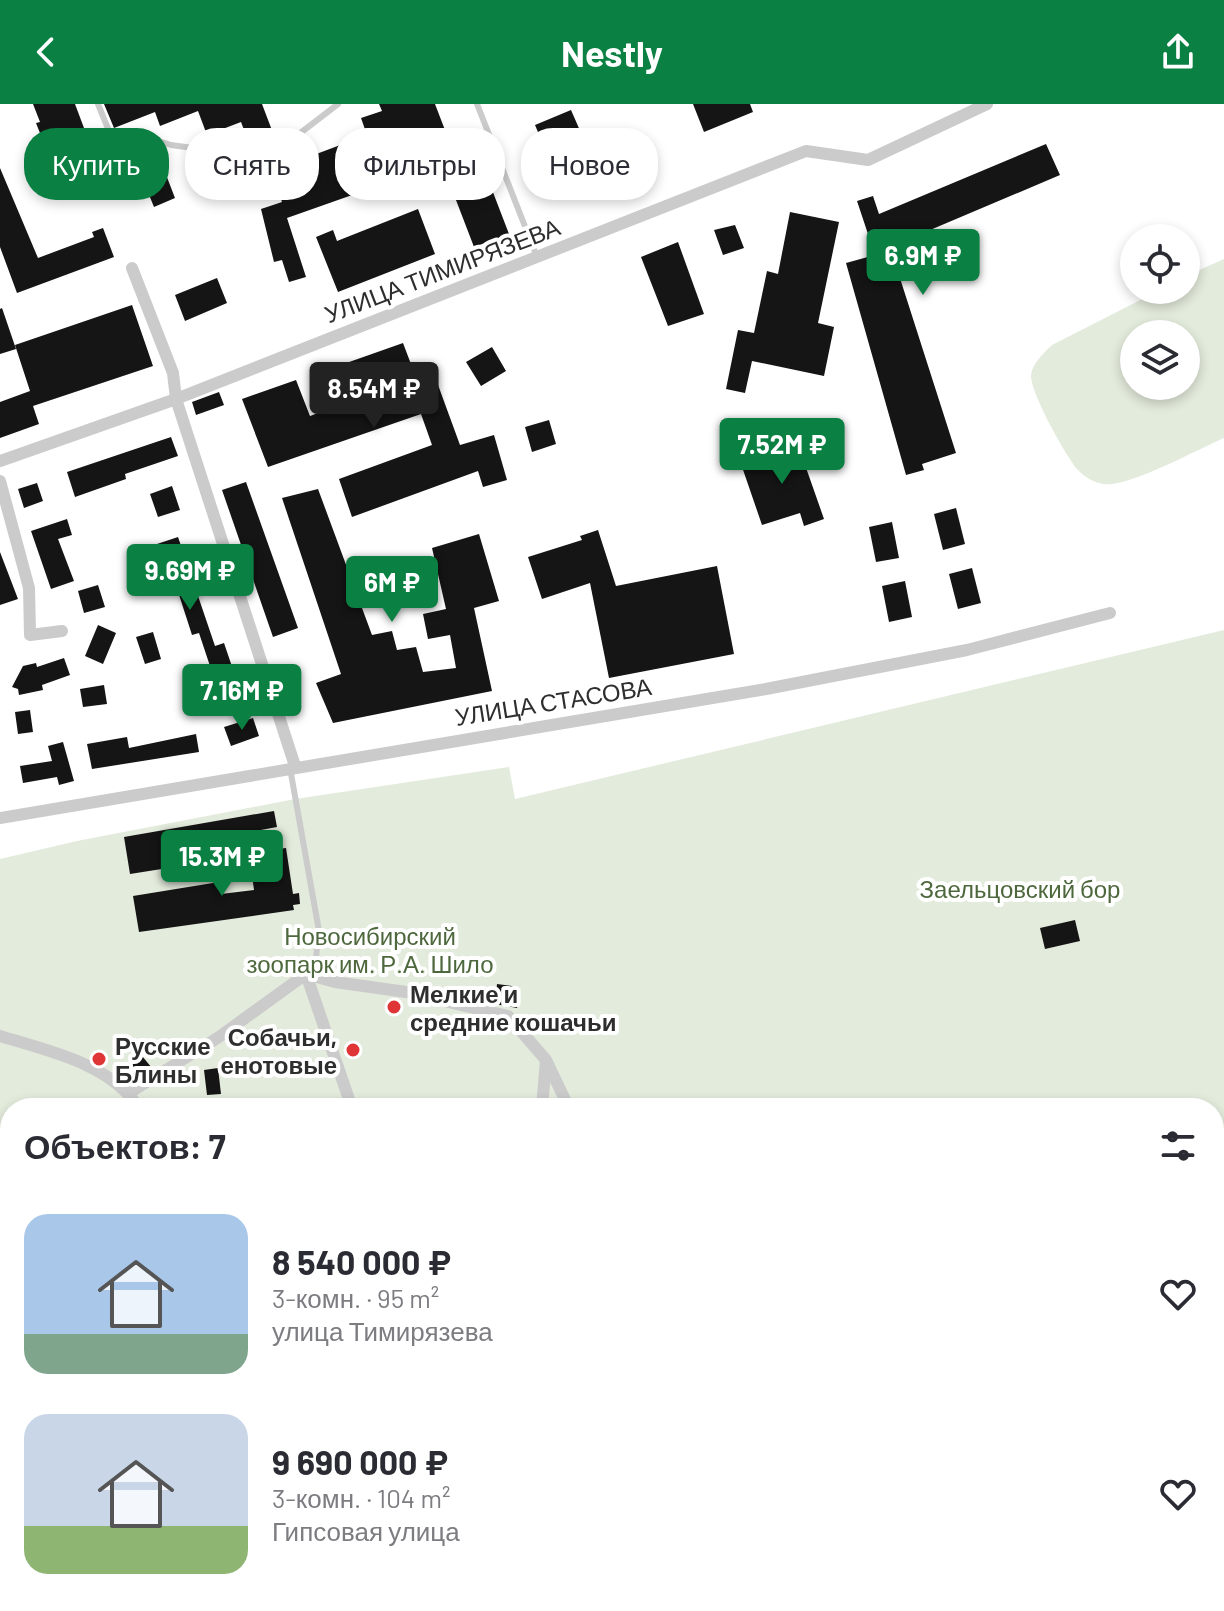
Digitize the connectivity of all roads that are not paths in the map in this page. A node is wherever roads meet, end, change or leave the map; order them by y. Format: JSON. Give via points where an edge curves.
{"nodes":[{"id":1,"x":98,"y":104,"type":"edge"},
{"id":2,"x":338,"y":104,"type":"edge"},
{"id":3,"x":477,"y":104,"type":"edge"},
{"id":4,"x":987,"y":104,"type":"edge"},
{"id":5,"x":538,"y":258,"type":"junction"},
{"id":6,"x":132,"y":268,"type":"dead end"},
{"id":7,"x":176,"y":399,"type":"junction"},
{"id":8,"x":0,"y":461,"type":"edge"},
{"id":9,"x":0,"y":481,"type":"edge"},
{"id":10,"x":1110,"y":613,"type":"dead end"},
{"id":11,"x":62,"y":631,"type":"dead end"},
{"id":12,"x":293,"y":766,"type":"junction"},
{"id":13,"x":0,"y":818,"type":"edge"},
{"id":14,"x":306,"y":974,"type":"junction"},
{"id":15,"x":0,"y":1036,"type":"edge"},
{"id":16,"x":546,"y":1060,"type":"junction"},
{"id":17,"x":129,"y":1093,"type":"junction"},
{"id":18,"x":132,"y":1098,"type":"edge"},
{"id":19,"x":349,"y":1098,"type":"edge"},
{"id":20,"x":543,"y":1098,"type":"edge"},
{"id":21,"x":564,"y":1098,"type":"edge"}],
"edges":[{"from":1,"to":2,"type":"lane","via":[[111,136],[132,132],[171,145],[251,156],[286,144]]},
{"from":3,"to":5,"type":"lane"},
{"from":4,"to":5,"type":"street","name":"УЛИЦА ТИМИРЯЗЕВА","via":[[868,160],[806,151]]},
{"from":5,"to":7,"type":"street","name":"УЛИЦА ТИМИРЯЗЕВА"},
{"from":6,"to":7,"type":"street","via":[[173,373]]},
{"from":7,"to":8,"type":"street","name":"УЛИЦА ТИМИРЯЗЕВА"},
{"from":7,"to":12,"type":"street"},
{"from":9,"to":11,"type":"street","via":[[29,588],[30,635]]},
{"from":10,"to":12,"type":"street","name":"УЛИЦА СТАСОВА","via":[[967,650],[766,689]]},
{"from":12,"to":13,"type":"street","name":"УЛИЦА СТАСОВА"},
{"from":12,"to":14,"type":"lane","via":[[319,931],[316,958]]},
{"from":14,"to":16,"type":"street","via":[[508,1016]]},
{"from":14,"to":17,"type":"street"},
{"from":14,"to":19,"type":"street"},
{"from":15,"to":17,"type":"street","via":[[57,1053]]},
{"from":16,"to":20,"type":"street"},
{"from":16,"to":21,"type":"street"},
{"from":17,"to":18,"type":"street"}]}
